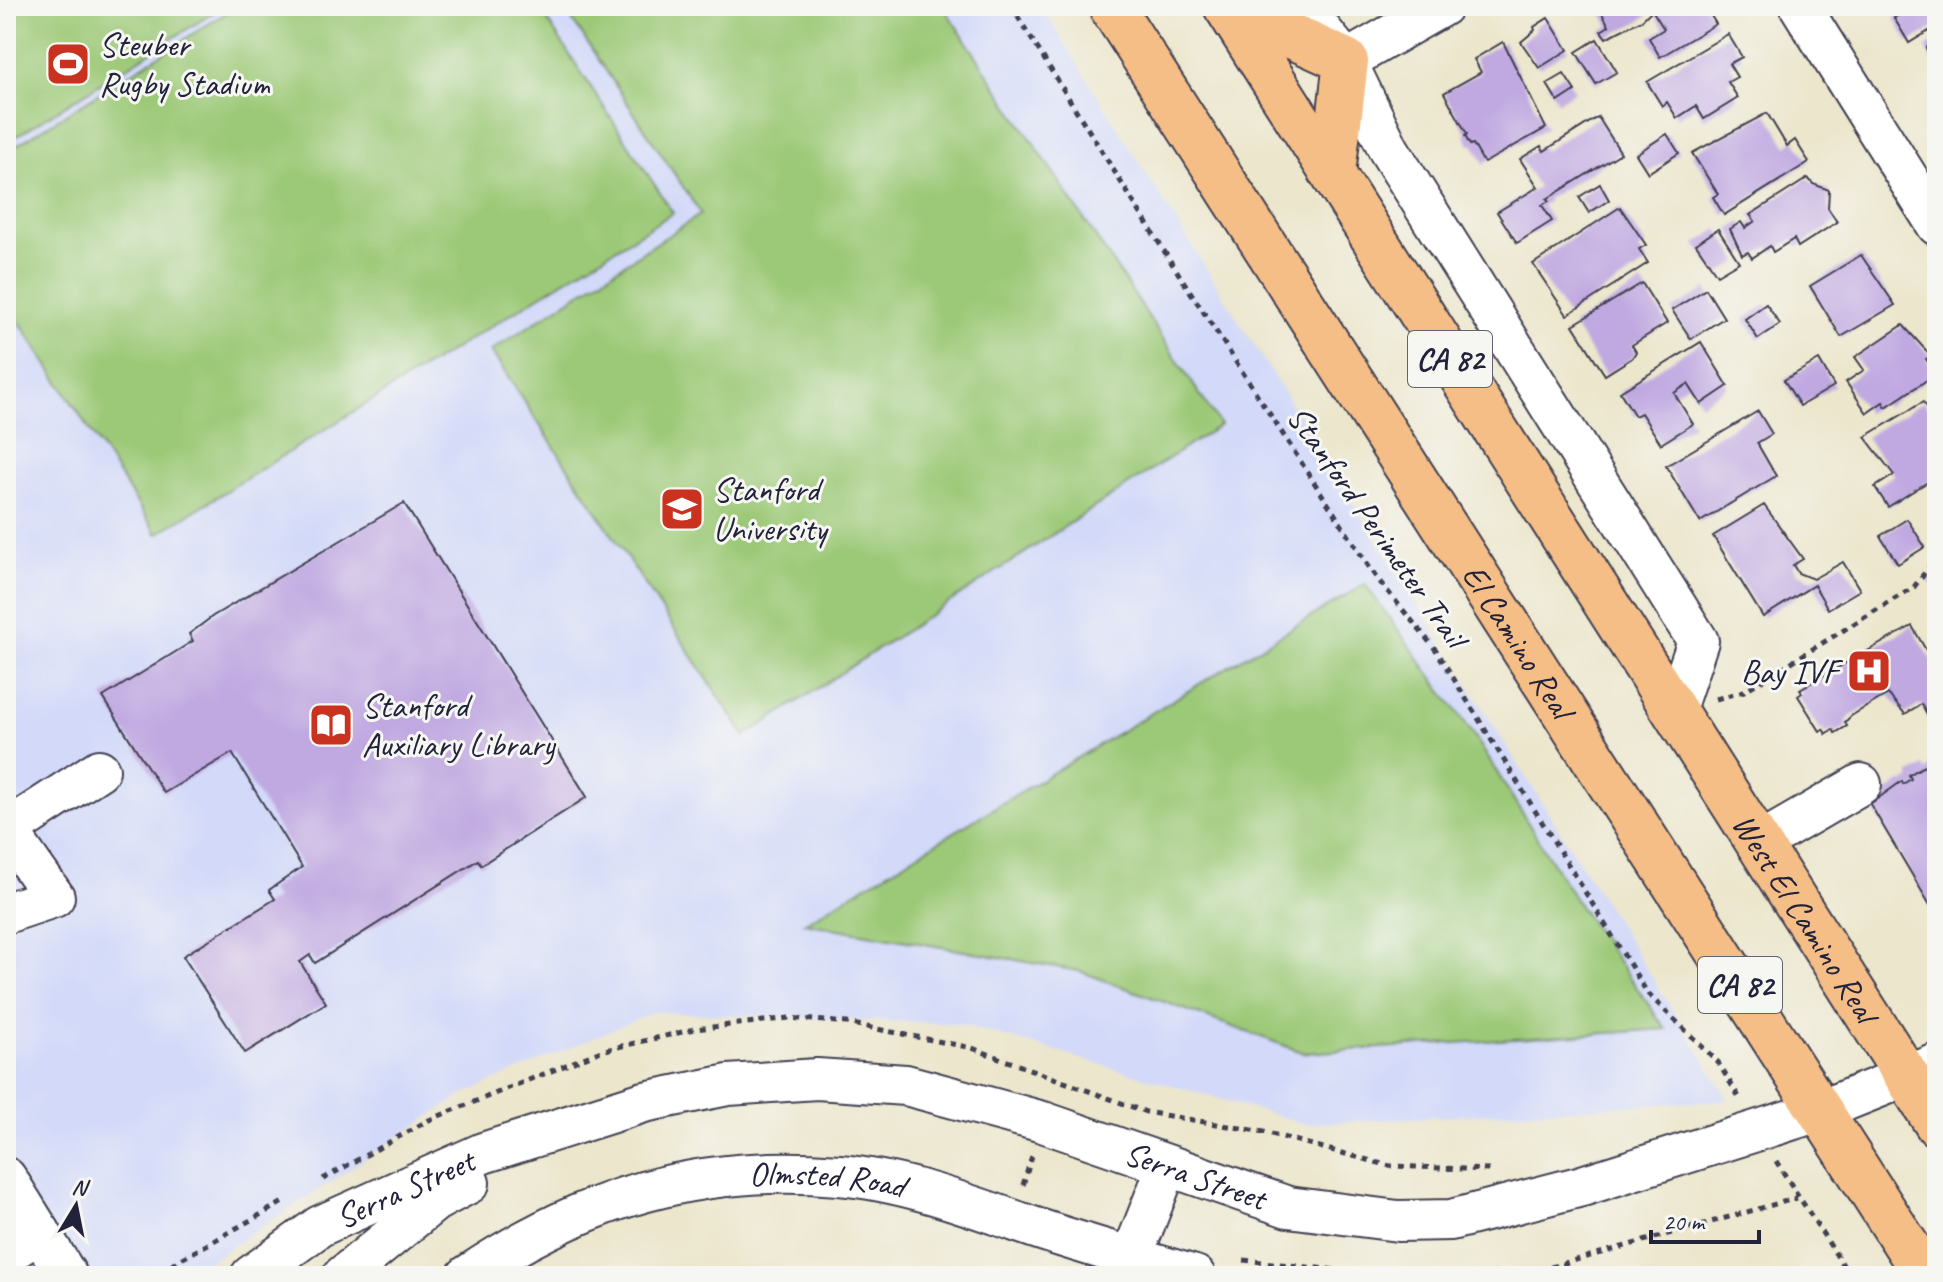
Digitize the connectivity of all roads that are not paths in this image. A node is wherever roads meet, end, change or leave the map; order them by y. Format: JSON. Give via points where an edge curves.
{"nodes":[{"id":1,"x":1111,"y":6,"type":"edge"},
{"id":2,"x":1226,"y":6,"type":"edge"},
{"id":3,"x":1301,"y":6,"type":"edge"},
{"id":4,"x":1442,"y":6,"type":"edge"},
{"id":5,"x":1800,"y":6,"type":"edge"},
{"id":6,"x":1346,"y":61,"type":"junction"},
{"id":7,"x":1333,"y":174,"type":"junction"},
{"id":8,"x":1937,"y":225,"type":"edge"},
{"id":9,"x":1674,"y":712,"type":"junction"},
{"id":10,"x":99,"y":770,"type":"dead end"},
{"id":11,"x":1861,"y":784,"type":"dead end"},
{"id":12,"x":1758,"y":844,"type":"junction"},
{"id":13,"x":6,"y":913,"type":"edge"},
{"id":14,"x":1921,"y":1070,"type":"edge"},
{"id":15,"x":1819,"y":1111,"type":"junction"},
{"id":16,"x":1937,"y":1124,"type":"edge"},
{"id":17,"x":570,"y":1126,"type":"junction"},
{"id":18,"x":1167,"y":1167,"type":"junction"},
{"id":19,"x":6,"y":1178,"type":"edge"},
{"id":20,"x":40,"y":1232,"type":"junction"},
{"id":21,"x":6,"y":1254,"type":"edge"},
{"id":22,"x":1132,"y":1256,"type":"junction"},
{"id":23,"x":67,"y":1276,"type":"edge"},
{"id":24,"x":251,"y":1276,"type":"edge"},
{"id":25,"x":343,"y":1276,"type":"edge"},
{"id":26,"x":467,"y":1276,"type":"edge"},
{"id":27,"x":1195,"y":1276,"type":"edge"},
{"id":28,"x":1926,"y":1276,"type":"edge"}],
"edges":[{"from":1,"to":15,"type":"main road","name":"El Camino Real","number":"CA 82"},
{"from":2,"to":6,"type":"main road"},
{"from":2,"to":7,"type":"main road","number":"CA 82"},
{"from":3,"to":6,"type":"street"},
{"from":4,"to":6,"type":"street"},
{"from":5,"to":8,"type":"street"},
{"from":6,"to":7,"type":"main road"},
{"from":6,"to":9,"type":"street","via":[[1389,150],[1698,641]]},
{"from":7,"to":9,"type":"main road","number":"CA 82"},
{"from":9,"to":12,"type":"main road","name":"West El Camino Real","number":"CA 82"},
{"from":10,"to":13,"type":"street","via":[[7,830],[54,897]]},
{"from":11,"to":12,"type":"street"},
{"from":12,"to":14,"type":"main road","name":"West El Camino Real","number":"CA 82"},
{"from":14,"to":15,"type":"street","name":"Serra Street"},
{"from":14,"to":16,"type":"main road","name":"West El Camino Real","number":"CA 82"},
{"from":15,"to":18,"type":"street","name":"Serra Street","via":[[1582,1186],[1451,1220],[1398,1221],[1288,1207]]},
{"from":15,"to":28,"type":"main road","name":"El Camino Real","number":"CA 82"},
{"from":17,"to":18,"type":"street","name":"Serra Street","via":[[644,1102],[728,1085],[832,1080],[906,1085],[990,1105]]},
{"from":17,"to":24,"type":"street","name":"Serra Street","via":[[483,1153],[320,1226]]},
{"from":17,"to":25,"type":"street","name":"Serra Street","via":[[435,1201]]},
{"from":18,"to":22,"type":"street"},
{"from":19,"to":20,"type":"street"},
{"from":20,"to":21,"type":"street"},
{"from":20,"to":23,"type":"street"},
{"from":22,"to":26,"type":"street","name":"Olmsted Road","via":[[923,1193],[841,1175],[756,1174],[670,1184],[590,1207],[519,1241]]},
{"from":22,"to":27,"type":"street","name":"Olmsted Road"}]}
